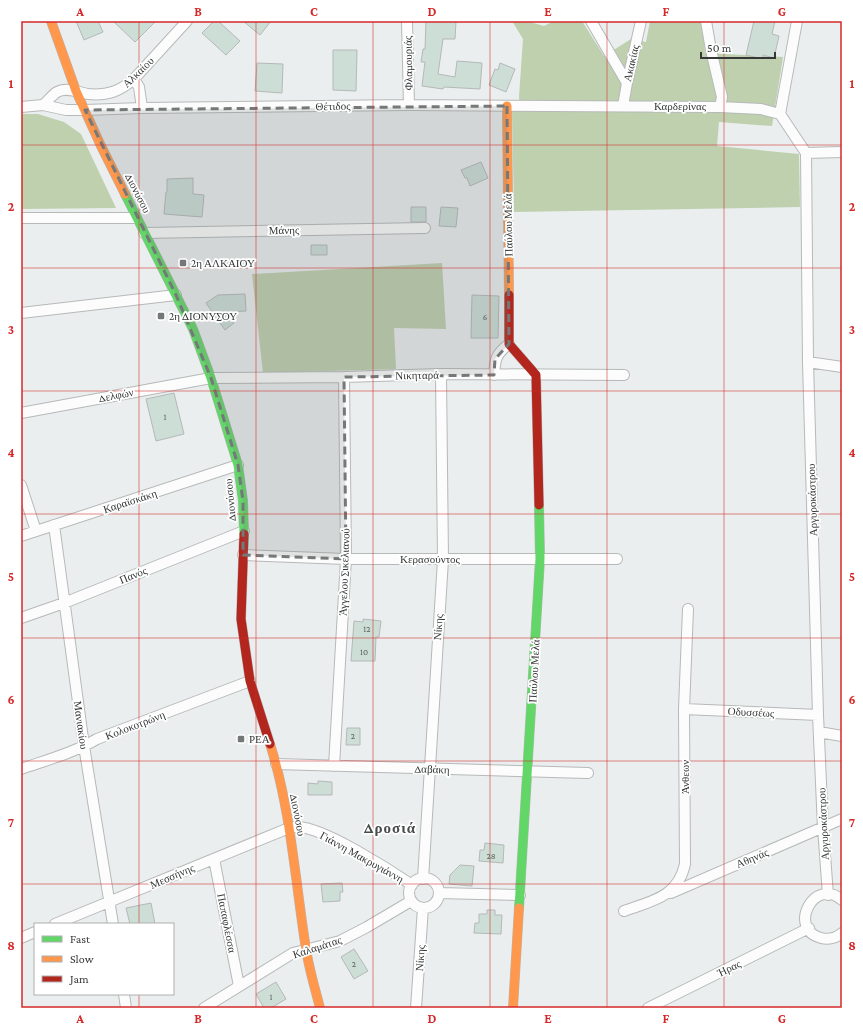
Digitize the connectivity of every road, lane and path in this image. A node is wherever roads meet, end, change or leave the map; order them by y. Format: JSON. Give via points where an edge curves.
{"nodes":[{"id":1,"x":51,"y":21,"type":"edge"},
{"id":2,"x":187,"y":21,"type":"edge"},
{"id":3,"x":408,"y":21,"type":"edge"},
{"id":4,"x":591,"y":21,"type":"edge"},
{"id":5,"x":642,"y":21,"type":"edge"},
{"id":6,"x":706,"y":21,"type":"edge"},
{"id":7,"x":797,"y":21,"type":"edge"},
{"id":8,"x":134,"y":79,"type":"junction"},
{"id":9,"x":627,"y":82,"type":"junction"},
{"id":10,"x":76,"y":91,"type":"junction"},
{"id":11,"x":43,"y":105,"type":"junction"},
{"id":12,"x":409,"y":105,"type":"junction"},
{"id":13,"x":507,"y":106,"type":"junction"},
{"id":14,"x":623,"y":106,"type":"junction"},
{"id":15,"x":21,"y":107,"type":"edge"},
{"id":16,"x":720,"y":107,"type":"junction"},
{"id":17,"x":142,"y":108,"type":"junction"},
{"id":18,"x":85,"y":110,"type":"junction"},
{"id":19,"x":780,"y":114,"type":"junction"},
{"id":20,"x":842,"y":152,"type":"edge"},
{"id":21,"x":806,"y":153,"type":"junction"},
{"id":22,"x":21,"y":218,"type":"edge"},
{"id":23,"x":136,"y":218,"type":"junction"},
{"id":24,"x":425,"y":228,"type":"dead end"},
{"id":25,"x":144,"y":232,"type":"junction"},
{"id":26,"x":176,"y":294,"type":"junction"},
{"id":27,"x":21,"y":313,"type":"edge"},
{"id":28,"x":509,"y":344,"type":"junction"},
{"id":29,"x":808,"y":362,"type":"junction"},
{"id":30,"x":842,"y":367,"type":"edge"},
{"id":31,"x":440,"y":374,"type":"junction"},
{"id":32,"x":494,"y":375,"type":"junction"},
{"id":33,"x":536,"y":375,"type":"junction"},
{"id":34,"x":624,"y":375,"type":"dead end"},
{"id":35,"x":344,"y":377,"type":"junction"},
{"id":36,"x":211,"y":378,"type":"junction"},
{"id":37,"x":21,"y":413,"type":"edge"},
{"id":38,"x":238,"y":466,"type":"junction"},
{"id":39,"x":21,"y":485,"type":"edge"},
{"id":40,"x":54,"y":525,"type":"junction"},
{"id":41,"x":36,"y":531,"type":"junction"},
{"id":42,"x":244,"y":531,"type":"junction"},
{"id":43,"x":21,"y":536,"type":"edge"},
{"id":44,"x":243,"y":555,"type":"junction"},
{"id":45,"x":346,"y":559,"type":"junction"},
{"id":46,"x":540,"y":559,"type":"junction"},
{"id":47,"x":617,"y":559,"type":"dead end"},
{"id":48,"x":443,"y":560,"type":"junction"},
{"id":49,"x":64,"y":603,"type":"junction"},
{"id":50,"x":688,"y":608,"type":"dead end"},
{"id":51,"x":21,"y":618,"type":"edge"},
{"id":52,"x":250,"y":681,"type":"junction"},
{"id":53,"x":684,"y":709,"type":"junction"},
{"id":54,"x":818,"y":715,"type":"junction"},
{"id":55,"x":819,"y":732,"type":"junction"},
{"id":56,"x":842,"y":736,"type":"edge"},
{"id":57,"x":84,"y":746,"type":"junction"},
{"id":58,"x":276,"y":764,"type":"junction"},
{"id":59,"x":334,"y":766,"type":"junction"},
{"id":60,"x":21,"y":769,"type":"edge"},
{"id":61,"x":430,"y":769,"type":"junction"},
{"id":62,"x":528,"y":771,"type":"junction"},
{"id":63,"x":588,"y":773,"type":"dead end"},
{"id":64,"x":842,"y":819,"type":"edge"},
{"id":65,"x":289,"y":828,"type":"junction"},
{"id":66,"x":823,"y":828,"type":"junction"},
{"id":67,"x":214,"y":859,"type":"junction"},
{"id":68,"x":423,"y":879,"type":"junction"},
{"id":69,"x":412,"y":885,"type":"junction"},
{"id":70,"x":439,"y":894,"type":"junction"},
{"id":71,"x":520,"y":895,"type":"junction"},
{"id":72,"x":828,"y":895,"type":"junction"},
{"id":73,"x":662,"y":897,"type":"junction"},
{"id":74,"x":842,"y":900,"type":"edge"},
{"id":75,"x":411,"y":901,"type":"junction"},
{"id":76,"x":110,"y":902,"type":"junction"},
{"id":77,"x":423,"y":908,"type":"junction"},
{"id":78,"x":624,"y":911,"type":"dead end"},
{"id":79,"x":58,"y":923,"type":"edge"},
{"id":80,"x":114,"y":923,"type":"edge"},
{"id":81,"x":809,"y":928,"type":"junction"},
{"id":82,"x":34,"y":932,"type":"edge"},
{"id":83,"x":842,"y":933,"type":"edge"},
{"id":84,"x":21,"y":938,"type":"edge"},
{"id":85,"x":306,"y":951,"type":"junction"},
{"id":86,"x":239,"y":986,"type":"junction"},
{"id":87,"x":124,"y":995,"type":"edge"},
{"id":88,"x":126,"y":1008,"type":"edge"},
{"id":89,"x":204,"y":1008,"type":"edge"},
{"id":90,"x":320,"y":1008,"type":"edge"},
{"id":91,"x":416,"y":1008,"type":"edge"},
{"id":92,"x":513,"y":1008,"type":"edge"},
{"id":93,"x":648,"y":1008,"type":"edge"}],
"edges":[{"from":1,"to":10,"type":"main road","name":"Διονύσου"},
{"from":2,"to":8,"type":"street","name":"Αλκαίου"},
{"from":3,"to":12,"type":"street","name":"Φλαμουριάς"},
{"from":4,"to":9,"type":"street"},
{"from":5,"to":9,"type":"street","name":"Ακακίας"},
{"from":6,"to":16,"type":"street","name":"Καρδερίνας","via":[[722,97]]},
{"from":7,"to":19,"type":"street"},
{"from":8,"to":10,"type":"street","name":"Αλκαίου","via":[[112,93],[89,94]]},
{"from":8,"to":17,"type":"street","via":[[139,87]]},
{"from":9,"to":14,"type":"street","name":"Ακακίας"},
{"from":10,"to":11,"type":"street","via":[[57,92]]},
{"from":10,"to":18,"type":"main road","name":"Διονύσου"},
{"from":11,"to":15,"type":"street","name":"Θέτιδος"},
{"from":11,"to":18,"type":"street","name":"Θέτιδος","via":[[66,110]]},
{"from":12,"to":13,"type":"street","name":"Θέτιδος"},
{"from":12,"to":17,"type":"street","name":"Θέτιδος"},
{"from":13,"to":14,"type":"street","name":"Θέτιδος"},
{"from":13,"to":28,"type":"main road","name":"Παύλου Μελά"},
{"from":14,"to":16,"type":"street","name":"Καρδερίνας"},
{"from":16,"to":19,"type":"street","via":[[761,109]]},
{"from":17,"to":18,"type":"street","name":"Θέτιδος"},
{"from":18,"to":23,"type":"main road","name":"Διονύσου"},
{"from":19,"to":21,"type":"street"},
{"from":20,"to":21,"type":"street"},
{"from":21,"to":29,"type":"street","name":"Αργυροκάστρου"},
{"from":22,"to":23,"type":"street"},
{"from":23,"to":25,"type":"main road","name":"Διονύσου"},
{"from":24,"to":25,"type":"street","name":"Μάνης"},
{"from":25,"to":26,"type":"main road","name":"Διονύσου"},
{"from":26,"to":27,"type":"street"},
{"from":26,"to":36,"type":"main road","name":"Διονύσου","via":[[193,329]]},
{"from":28,"to":32,"type":"street","via":[[495,359]]},
{"from":28,"to":33,"type":"main road"},
{"from":29,"to":30,"type":"street"},
{"from":29,"to":54,"type":"street","name":"Αργυροκάστρου"},
{"from":31,"to":32,"type":"street","name":"Νικηταρά"},
{"from":31,"to":35,"type":"street","name":"Νικηταρά"},
{"from":31,"to":48,"type":"street","name":"Νίκης"},
{"from":32,"to":33,"type":"street","name":"Νικηταρά"},
{"from":33,"to":34,"type":"street","name":"Νικηταρά"},
{"from":33,"to":46,"type":"main road","name":"Παύλου Μελά"},
{"from":35,"to":36,"type":"street","name":"Νικηταρά"},
{"from":35,"to":45,"type":"street","name":"Άγγελου Σικελιανού"},
{"from":36,"to":37,"type":"street","name":"Δελφών"},
{"from":36,"to":38,"type":"main road","name":"Διονύσου"},
{"from":38,"to":40,"type":"street","name":"Καραϊσκάκη"},
{"from":38,"to":42,"type":"main road","name":"Διονύσου"},
{"from":39,"to":41,"type":"street"},
{"from":40,"to":41,"type":"street","name":"Καραϊσκάκη"},
{"from":40,"to":49,"type":"street","name":"Μανιακίου"},
{"from":41,"to":43,"type":"street","name":"Καραϊσκάκη"},
{"from":42,"to":44,"type":"main road","name":"Διονύσου"},
{"from":42,"to":49,"type":"street","name":"Πανός"},
{"from":44,"to":45,"type":"street","name":"Κερασούντος"},
{"from":44,"to":52,"type":"main road","name":"Διονύσου","via":[[241,619]]},
{"from":45,"to":48,"type":"street","name":"Κερασούντος"},
{"from":45,"to":59,"type":"street","name":"Άγγελου Σικελιανού"},
{"from":46,"to":47,"type":"street","name":"Κερασούντος"},
{"from":46,"to":48,"type":"street","name":"Κερασούντος"},
{"from":46,"to":62,"type":"main road","name":"Παύλου Μελά"},
{"from":48,"to":61,"type":"street","name":"Νίκης"},
{"from":49,"to":51,"type":"street","name":"Πανός"},
{"from":49,"to":57,"type":"street","name":"Μανιακίου"},
{"from":50,"to":53,"type":"street","name":"Άνθεων"},
{"from":52,"to":57,"type":"street","name":"Κολοκοτρώνη"},
{"from":52,"to":58,"type":"main road","name":"Διονύσου"},
{"from":53,"to":54,"type":"street","name":"Οδυσσέως"},
{"from":53,"to":73,"type":"street","name":"Άνθεων","via":[[685,864],[676,886]]},
{"from":54,"to":55,"type":"street","name":"Αργυροκάστρου"},
{"from":55,"to":56,"type":"street"},
{"from":55,"to":66,"type":"street","name":"Αργυροκάστρου"},
{"from":57,"to":60,"type":"street","name":"Κολοκοτρώνη"},
{"from":57,"to":76,"type":"street","name":"Μανιακίου"},
{"from":58,"to":59,"type":"street","name":"Δαβάκη"},
{"from":58,"to":65,"type":"main road","name":"Διονύσου"},
{"from":59,"to":61,"type":"street","name":"Δαβάκη"},
{"from":61,"to":62,"type":"street","name":"Δαβάκη"},
{"from":61,"to":68,"type":"street","name":"Νίκης"},
{"from":62,"to":63,"type":"street","name":"Δαβάκη"},
{"from":62,"to":71,"type":"main road","name":"Παύλου Μελά"},
{"from":64,"to":66,"type":"street","name":"Αθηνάς"},
{"from":65,"to":67,"type":"street","name":"Μεσσήνης"},
{"from":65,"to":69,"type":"street","name":"Γιάννη Μακρυγιάννη","via":[[311,829],[335,839]]},
{"from":65,"to":85,"type":"main road","name":"Διονύσου"},
{"from":66,"to":72,"type":"street","name":"Αργυροκάστρου"},
{"from":66,"to":73,"type":"street","name":"Αθηνάς"},
{"from":67,"to":76,"type":"street","name":"Μεσσήνης"},
{"from":67,"to":86,"type":"street","name":"Παπαφλέσσα"},
{"from":68,"to":69,"type":"street"},
{"from":68,"to":70,"type":"street","via":[[436,884]]},
{"from":69,"to":75,"type":"street","via":[[409,893]]},
{"from":70,"to":71,"type":"street"},
{"from":70,"to":77,"type":"street","via":[[432,906]]},
{"from":71,"to":92,"type":"main road","name":"Παύλου Μελά"},
{"from":72,"to":74,"type":"street"},
{"from":72,"to":81,"type":"street","via":[[816,898],[808,906],[805,917]]},
{"from":73,"to":78,"type":"street","name":"Άνθεων"},
{"from":75,"to":77,"type":"street"},
{"from":75,"to":85,"type":"street","name":"Καλαμάτας","via":[[340,941]]},
{"from":76,"to":79,"type":"street","name":"Μεσσήνης"},
{"from":76,"to":80,"type":"street","name":"Μανιακίου"},
{"from":77,"to":91,"type":"street","name":"Νίκης"},
{"from":81,"to":83,"type":"street","via":[[822,938],[834,938]]},
{"from":81,"to":93,"type":"street","name":"Ήρας"},
{"from":82,"to":84,"type":"street"},
{"from":85,"to":86,"type":"street","name":"Καλαμάτας","via":[[293,953]]},
{"from":85,"to":90,"type":"main road","name":"Διονύσου"},
{"from":86,"to":89,"type":"street","name":"Καλαμάτας"},
{"from":87,"to":88,"type":"street"}]}
